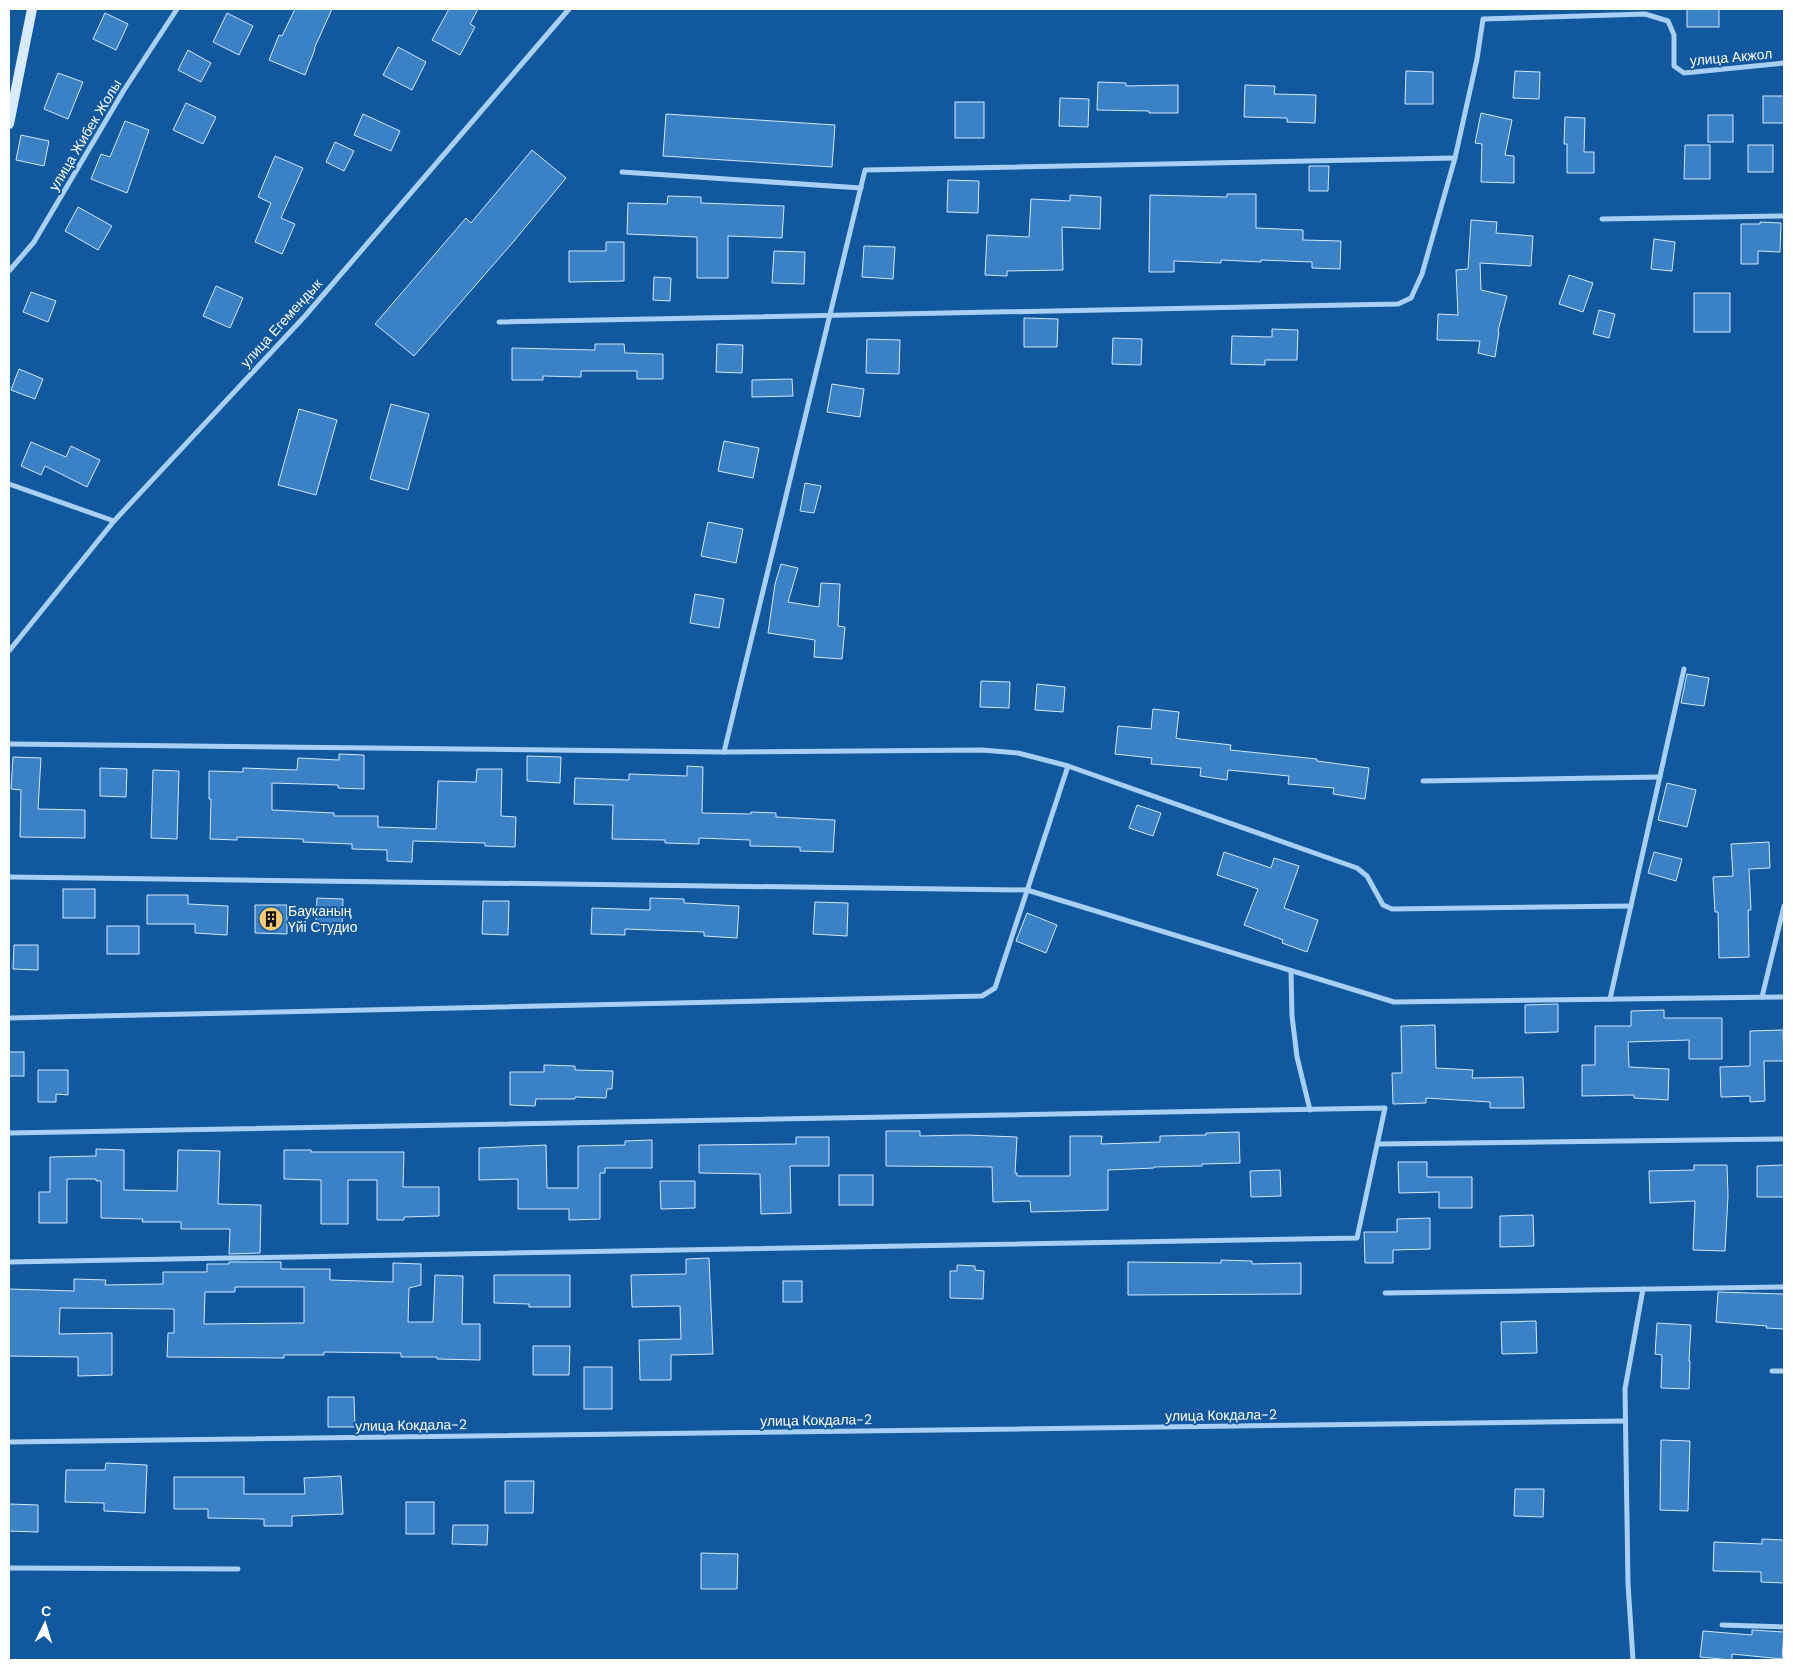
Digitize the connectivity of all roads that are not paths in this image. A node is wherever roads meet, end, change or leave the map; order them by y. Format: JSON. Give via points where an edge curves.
{"nodes":[{"id":1,"x":32,"y":9,"type":"edge"},
{"id":2,"x":177,"y":9,"type":"edge"},
{"id":3,"x":569,"y":9,"type":"edge"},
{"id":4,"x":1784,"y":63,"type":"edge"},
{"id":5,"x":9,"y":124,"type":"edge"},
{"id":6,"x":1455,"y":158,"type":"junction"},
{"id":7,"x":622,"y":172,"type":"dead end"},
{"id":8,"x":861,"y":188,"type":"junction"},
{"id":9,"x":1784,"y":216,"type":"edge"},
{"id":10,"x":1602,"y":219,"type":"dead end"},
{"id":11,"x":9,"y":271,"type":"edge"},
{"id":12,"x":830,"y":316,"type":"junction"},
{"id":13,"x":499,"y":322,"type":"dead end"},
{"id":14,"x":9,"y":484,"type":"edge"},
{"id":15,"x":114,"y":521,"type":"junction"},
{"id":16,"x":9,"y":651,"type":"edge"},
{"id":17,"x":1684,"y":669,"type":"dead end"},
{"id":18,"x":9,"y":744,"type":"edge"},
{"id":19,"x":724,"y":752,"type":"junction"},
{"id":20,"x":1068,"y":766,"type":"junction"},
{"id":21,"x":1660,"y":777,"type":"junction"},
{"id":22,"x":1423,"y":781,"type":"dead end"},
{"id":23,"x":9,"y":877,"type":"edge"},
{"id":24,"x":1027,"y":890,"type":"junction"},
{"id":25,"x":1631,"y":906,"type":"junction"},
{"id":26,"x":1784,"y":906,"type":"edge"},
{"id":27,"x":1291,"y":971,"type":"junction"},
{"id":28,"x":1762,"y":997,"type":"junction"},
{"id":29,"x":1784,"y":997,"type":"edge"},
{"id":30,"x":1610,"y":999,"type":"junction"},
{"id":31,"x":9,"y":1018,"type":"edge"},
{"id":32,"x":1310,"y":1110,"type":"junction"},
{"id":33,"x":9,"y":1133,"type":"edge"},
{"id":34,"x":1784,"y":1139,"type":"edge"},
{"id":35,"x":1377,"y":1144,"type":"junction"},
{"id":36,"x":9,"y":1262,"type":"edge"},
{"id":37,"x":1784,"y":1287,"type":"edge"},
{"id":38,"x":1644,"y":1289,"type":"junction"},
{"id":39,"x":1385,"y":1293,"type":"dead end"},
{"id":40,"x":1772,"y":1371,"type":"dead end"},
{"id":41,"x":1784,"y":1371,"type":"edge"},
{"id":42,"x":1624,"y":1421,"type":"junction"},
{"id":43,"x":9,"y":1442,"type":"edge"},
{"id":44,"x":9,"y":1568,"type":"edge"},
{"id":45,"x":238,"y":1569,"type":"dead end"},
{"id":46,"x":1722,"y":1625,"type":"dead end"},
{"id":47,"x":1784,"y":1627,"type":"edge"},
{"id":48,"x":1633,"y":1660,"type":"edge"}],
"edges":[{"from":1,"to":5,"type":"main road"},
{"from":2,"to":11,"type":"street","name":"улица Жибек Жолы","via":[[124,90],[34,242]]},
{"from":3,"to":15,"type":"street","name":"улица Егемендык","via":[[305,316]]},
{"from":4,"to":6,"type":"street","name":"улица Акжол","via":[[1684,73],[1674,66],[1674,35],[1668,21],[1645,14],[1483,19]]},
{"from":6,"to":8,"type":"street","via":[[865,170]]},
{"from":6,"to":12,"type":"street","via":[[1422,274],[1411,298],[1398,304]]},
{"from":7,"to":8,"type":"street"},
{"from":8,"to":12,"type":"street"},
{"from":9,"to":10,"type":"street"},
{"from":12,"to":13,"type":"street"},
{"from":12,"to":19,"type":"street"},
{"from":14,"to":15,"type":"street"},
{"from":15,"to":16,"type":"street","name":"улица Егемендык"},
{"from":17,"to":21,"type":"street"},
{"from":18,"to":19,"type":"street"},
{"from":19,"to":20,"type":"street","via":[[982,750],[1018,753]]},
{"from":20,"to":24,"type":"street"},
{"from":20,"to":25,"type":"street","via":[[1358,868],[1367,876],[1383,905],[1392,909]]},
{"from":21,"to":22,"type":"street"},
{"from":21,"to":25,"type":"street"},
{"from":23,"to":24,"type":"street"},
{"from":24,"to":27,"type":"street"},
{"from":24,"to":31,"type":"street","via":[[995,988],[982,996]]},
{"from":25,"to":30,"type":"street"},
{"from":26,"to":28,"type":"street"},
{"from":27,"to":30,"type":"street","via":[[1394,1002]]},
{"from":27,"to":32,"type":"street","via":[[1297,1057]]},
{"from":28,"to":29,"type":"street"},
{"from":28,"to":30,"type":"street"},
{"from":32,"to":33,"type":"street"},
{"from":32,"to":35,"type":"street","via":[[1385,1108]]},
{"from":34,"to":35,"type":"street"},
{"from":35,"to":36,"type":"street","via":[[1357,1238]]},
{"from":37,"to":38,"type":"street"},
{"from":38,"to":39,"type":"street"},
{"from":38,"to":42,"type":"street","via":[[1625,1389]]},
{"from":40,"to":41,"type":"street"},
{"from":42,"to":43,"type":"street","name":"улица Кокдала-2"},
{"from":42,"to":48,"type":"street"},
{"from":44,"to":45,"type":"street"},
{"from":46,"to":47,"type":"street"}]}
